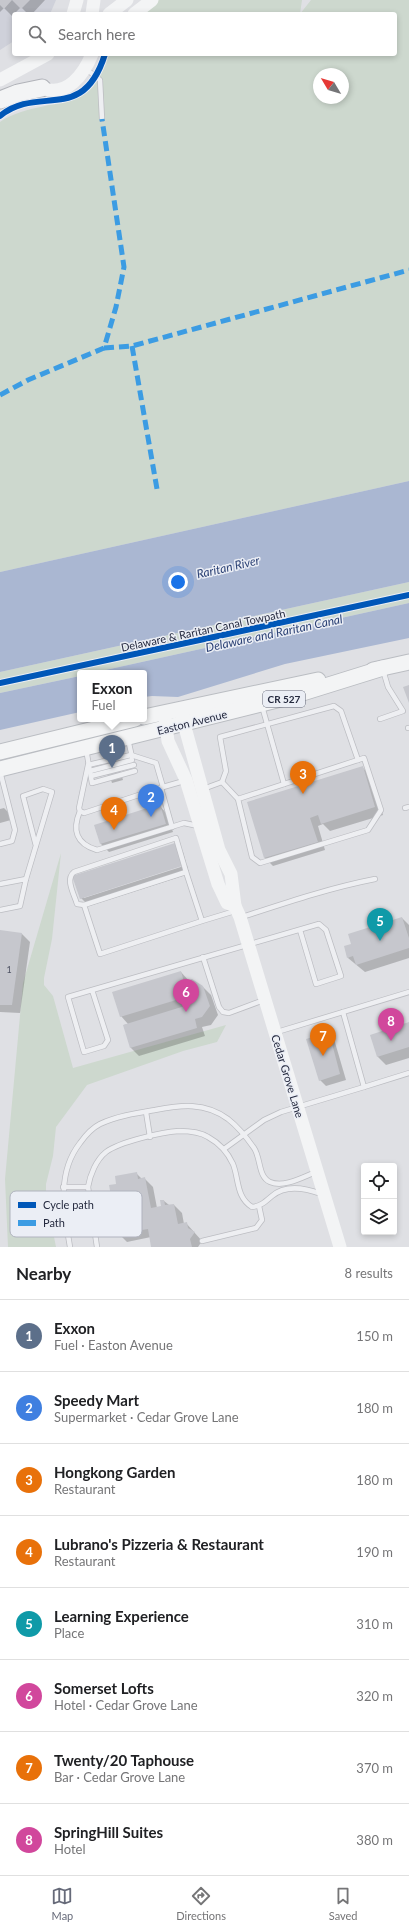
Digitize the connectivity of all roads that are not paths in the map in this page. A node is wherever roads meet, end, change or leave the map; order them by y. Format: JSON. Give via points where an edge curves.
{"nodes":[{"id":1,"x":77,"y":0,"type":"edge"},
{"id":2,"x":83,"y":0,"type":"edge"},
{"id":3,"x":94,"y":0,"type":"edge"},
{"id":4,"x":128,"y":0,"type":"edge"},
{"id":5,"x":152,"y":0,"type":"edge"},
{"id":6,"x":73,"y":12,"type":"edge"},
{"id":7,"x":84,"y":12,"type":"edge"},
{"id":8,"x":92,"y":12,"type":"edge"},
{"id":9,"x":112,"y":12,"type":"edge"},
{"id":10,"x":137,"y":12,"type":"edge"},
{"id":11,"x":37,"y":56,"type":"edge"},
{"id":12,"x":44,"y":56,"type":"edge"},
{"id":13,"x":83,"y":56,"type":"edge"},
{"id":14,"x":91,"y":56,"type":"edge"},
{"id":15,"x":22,"y":68,"type":"junction"},
{"id":16,"x":86,"y":69,"type":"junction"},
{"id":17,"x":0,"y":80,"type":"edge"},
{"id":18,"x":42,"y":88,"type":"junction"},
{"id":19,"x":0,"y":100,"type":"edge"},
{"id":20,"x":102,"y":119,"type":"dead end"},
{"id":21,"x":409,"y":662,"type":"edge"},
{"id":22,"x":383,"y":668,"type":"junction"},
{"id":23,"x":262,"y":704,"type":"junction"},
{"id":24,"x":164,"y":712,"type":"junction"},
{"id":25,"x":147,"y":716,"type":"edge"},
{"id":26,"x":181,"y":717,"type":"junction"},
{"id":27,"x":380,"y":719,"type":"dead end"},
{"id":28,"x":123,"y":722,"type":"edge"},
{"id":29,"x":267,"y":724,"type":"junction"},
{"id":30,"x":167,"y":728,"type":"junction"},
{"id":31,"x":127,"y":737,"type":"junction"},
{"id":32,"x":85,"y":747,"type":"junction"},
{"id":33,"x":0,"y":752,"type":"edge"},
{"id":34,"x":133,"y":760,"type":"junction"},
{"id":35,"x":358,"y":760,"type":"junction"},
{"id":36,"x":88,"y":765,"type":"junction"},
{"id":37,"x":0,"y":768,"type":"edge"},
{"id":38,"x":90,"y":770,"type":"junction"},
{"id":39,"x":91,"y":776,"type":"junction"},
{"id":40,"x":186,"y":780,"type":"junction"},
{"id":41,"x":222,"y":782,"type":"junction"},
{"id":42,"x":284,"y":784,"type":"junction"},
{"id":43,"x":162,"y":788,"type":"junction"},
{"id":44,"x":201,"y":789,"type":"junction"},
{"id":45,"x":6,"y":796,"type":"junction"},
{"id":46,"x":0,"y":797,"type":"edge"},
{"id":47,"x":238,"y":799,"type":"junction"},
{"id":48,"x":80,"y":812,"type":"junction"},
{"id":49,"x":172,"y":827,"type":"junction"},
{"id":50,"x":200,"y":827,"type":"junction"},
{"id":51,"x":0,"y":844,"type":"edge"},
{"id":52,"x":36,"y":846,"type":"junction"},
{"id":53,"x":186,"y":872,"type":"junction"},
{"id":54,"x":26,"y":879,"type":"junction"},
{"id":55,"x":375,"y":879,"type":"dead end"},
{"id":56,"x":0,"y":884,"type":"edge"},
{"id":57,"x":84,"y":905,"type":"junction"},
{"id":58,"x":0,"y":910,"type":"edge"},
{"id":59,"x":237,"y":912,"type":"junction"},
{"id":60,"x":202,"y":922,"type":"junction"},
{"id":61,"x":300,"y":930,"type":"junction"},
{"id":62,"x":248,"y":945,"type":"junction"},
{"id":63,"x":203,"y":957,"type":"junction"},
{"id":64,"x":92,"y":990,"type":"junction"},
{"id":65,"x":409,"y":992,"type":"edge"},
{"id":66,"x":265,"y":1000,"type":"junction"},
{"id":67,"x":343,"y":1012,"type":"junction"},
{"id":68,"x":275,"y":1032,"type":"junction"},
{"id":69,"x":409,"y":1073,"type":"edge"},
{"id":70,"x":364,"y":1087,"type":"junction"},
{"id":71,"x":298,"y":1106,"type":"junction"},
{"id":72,"x":146,"y":1112,"type":"junction"},
{"id":73,"x":244,"y":1135,"type":"junction"},
{"id":74,"x":150,"y":1137,"type":"junction"},
{"id":75,"x":224,"y":1149,"type":"junction"},
{"id":76,"x":318,"y":1172,"type":"junction"},
{"id":77,"x":63,"y":1187,"type":"junction"},
{"id":78,"x":88,"y":1187,"type":"junction"},
{"id":79,"x":63,"y":1191,"type":"edge"},
{"id":80,"x":89,"y":1191,"type":"edge"},
{"id":81,"x":325,"y":1195,"type":"junction"},
{"id":82,"x":259,"y":1206,"type":"junction"},
{"id":83,"x":68,"y":1237,"type":"edge"},
{"id":84,"x":96,"y":1237,"type":"edge"},
{"id":85,"x":202,"y":1241,"type":"dead end"},
{"id":86,"x":70,"y":1247,"type":"edge"},
{"id":87,"x":97,"y":1247,"type":"edge"},
{"id":88,"x":340,"y":1247,"type":"edge"}],
"edges":[{"from":1,"to":6,"type":"main road"},
{"from":2,"to":7,"type":"main road"},
{"from":3,"to":8,"type":"main road"},
{"from":4,"to":9,"type":"main road"},
{"from":5,"to":10,"type":"main road"},
{"from":11,"to":15,"type":"main road"},
{"from":12,"to":15,"type":"main road"},
{"from":13,"to":18,"type":"main road","via":[[69,76]]},
{"from":14,"to":16,"type":"main road"},
{"from":15,"to":17,"type":"main road"},
{"from":16,"to":18,"type":"main road","via":[[68,86],[50,91]]},
{"from":16,"to":20,"type":"lane","via":[[100,80]]},
{"from":18,"to":19,"type":"highway"},
{"from":21,"to":22,"type":"main road","name":"Easton Avenue","number":"CR 527"},
{"from":22,"to":23,"type":"main road","name":"Easton Avenue","number":"CR 527"},
{"from":22,"to":26,"type":"main road","name":"Easton Avenue","number":"CR 527","via":[[278,688]]},
{"from":22,"to":27,"type":"lane","via":[[388,687],[402,711]]},
{"from":23,"to":26,"type":"main road","name":"Easton Avenue","number":"CR 527"},
{"from":23,"to":29,"type":"lane"},
{"from":24,"to":25,"type":"main road","name":"Easton Avenue","number":"CR 527"},
{"from":24,"to":26,"type":"main road","name":"Easton Avenue","number":"CR 527"},
{"from":24,"to":30,"type":"main road","name":"Cedar Grove Lane"},
{"from":26,"to":30,"type":"main road","name":"Easton Avenue","number":"CR 527"},
{"from":26,"to":44,"type":"main road","name":"Cedar Grove Lane"},
{"from":28,"to":33,"type":"main road"},
{"from":29,"to":35,"type":"lane","via":[[334,706],[341,711]]},
{"from":29,"to":41,"type":"lane","via":[[220,737],[226,771]]},
{"from":29,"to":42,"type":"lane"},
{"from":30,"to":31,"type":"main road","name":"Easton Avenue","number":"CR 527"},
{"from":30,"to":40,"type":"main road","name":"Cedar Grove Lane","via":[[168,741]]},
{"from":31,"to":32,"type":"main road","name":"Easton Avenue","number":"CR 527"},
{"from":31,"to":34,"type":"lane"},
{"from":32,"to":36,"type":"lane"},
{"from":32,"to":37,"type":"main road","name":"Easton Avenue","number":"CR 527"},
{"from":34,"to":36,"type":"lane"},
{"from":34,"to":38,"type":"lane"},
{"from":34,"to":39,"type":"lane"},
{"from":34,"to":39,"type":"lane","via":[[135,772],[92,783]]},
{"from":34,"to":43,"type":"lane","via":[[156,763]]},
{"from":35,"to":42,"type":"lane"},
{"from":35,"to":47,"type":"lane","via":[[364,758],[381,810],[368,830],[260,863],[252,857]]},
{"from":36,"to":38,"type":"lane"},
{"from":36,"to":48,"type":"lane"},
{"from":37,"to":45,"type":"lane"},
{"from":38,"to":39,"type":"lane"},
{"from":40,"to":43,"type":"lane"},
{"from":40,"to":50,"type":"main road","name":"Cedar Grove Lane"},
{"from":41,"to":44,"type":"lane"},
{"from":41,"to":47,"type":"lane"},
{"from":42,"to":47,"type":"lane"},
{"from":43,"to":48,"type":"lane","via":[[84,813]]},
{"from":43,"to":49,"type":"lane"},
{"from":44,"to":59,"type":"main road","name":"Cedar Grove Lane","via":[[219,850],[231,874]]},
{"from":45,"to":46,"type":"lane"},
{"from":45,"to":51,"type":"lane","via":[[15,830],[12,840]]},
{"from":48,"to":49,"type":"lane","via":[[76,821],[77,835],[85,844],[97,850]]},
{"from":49,"to":50,"type":"lane","via":[[184,823]]},
{"from":50,"to":59,"type":"main road","name":"Cedar Grove Lane","via":[[218,884],[227,903]]},
{"from":52,"to":52,"type":"lane","via":[[52,792],[43,789],[23,796]]},
{"from":52,"to":54,"type":"lane"},
{"from":53,"to":57,"type":"lane"},
{"from":53,"to":57,"type":"lane","via":[[176,838],[74,872],[69,879],[77,904]]},
{"from":53,"to":60,"type":"lane"},
{"from":54,"to":56,"type":"lane"},
{"from":54,"to":58,"type":"lane","via":[[20,906]]},
{"from":55,"to":59,"type":"lane"},
{"from":57,"to":60,"type":"lane","via":[[100,954]]},
{"from":59,"to":60,"type":"lane"},
{"from":59,"to":62,"type":"main road","name":"Cedar Grove Lane"},
{"from":61,"to":61,"type":"lane","via":[[316,984],[341,976],[323,926],[319,924]]},
{"from":61,"to":62,"type":"lane"},
{"from":62,"to":63,"type":"lane"},
{"from":62,"to":66,"type":"main road","name":"Cedar Grove Lane"},
{"from":63,"to":64,"type":"lane"},
{"from":63,"to":66,"type":"lane","via":[[219,1007],[223,1012],[229,1013]]},
{"from":64,"to":64,"type":"lane","via":[[68,997],[84,1052],[104,1046],[108,1040]]},
{"from":65,"to":67,"type":"lane"},
{"from":66,"to":68,"type":"main road","name":"Cedar Grove Lane"},
{"from":67,"to":68,"type":"lane"},
{"from":67,"to":70,"type":"lane"},
{"from":68,"to":71,"type":"main road","name":"Cedar Grove Lane"},
{"from":69,"to":70,"type":"lane"},
{"from":70,"to":71,"type":"lane"},
{"from":71,"to":73,"type":"lane","via":[[264,1120]]},
{"from":71,"to":76,"type":"main road","name":"Cedar Grove Lane"},
{"from":72,"to":73,"type":"lane","via":[[182,1105],[199,1107],[228,1119]]},
{"from":72,"to":74,"type":"lane"},
{"from":72,"to":77,"type":"lane","via":[[110,1120],[98,1125],[85,1136],[69,1162]]},
{"from":73,"to":75,"type":"lane"},
{"from":73,"to":76,"type":"lane","via":[[255,1149],[263,1176],[271,1182],[281,1185]]},
{"from":74,"to":75,"type":"lane","via":[[178,1131],[194,1132],[208,1137]]},
{"from":74,"to":78,"type":"lane","via":[[118,1145],[105,1153],[96,1164]]},
{"from":75,"to":82,"type":"lane","via":[[232,1164],[243,1199],[252,1207]]},
{"from":76,"to":81,"type":"main road","name":"Cedar Grove Lane"},
{"from":77,"to":78,"type":"lane"},
{"from":77,"to":79,"type":"lane"},
{"from":78,"to":80,"type":"lane"},
{"from":81,"to":82,"type":"lane","via":[[307,1189],[293,1188],[277,1192]]},
{"from":81,"to":88,"type":"main road","name":"Cedar Grove Lane"},
{"from":82,"to":85,"type":"lane","via":[[262,1220],[256,1228]]},
{"from":83,"to":86,"type":"lane"},
{"from":84,"to":87,"type":"lane"}]}
